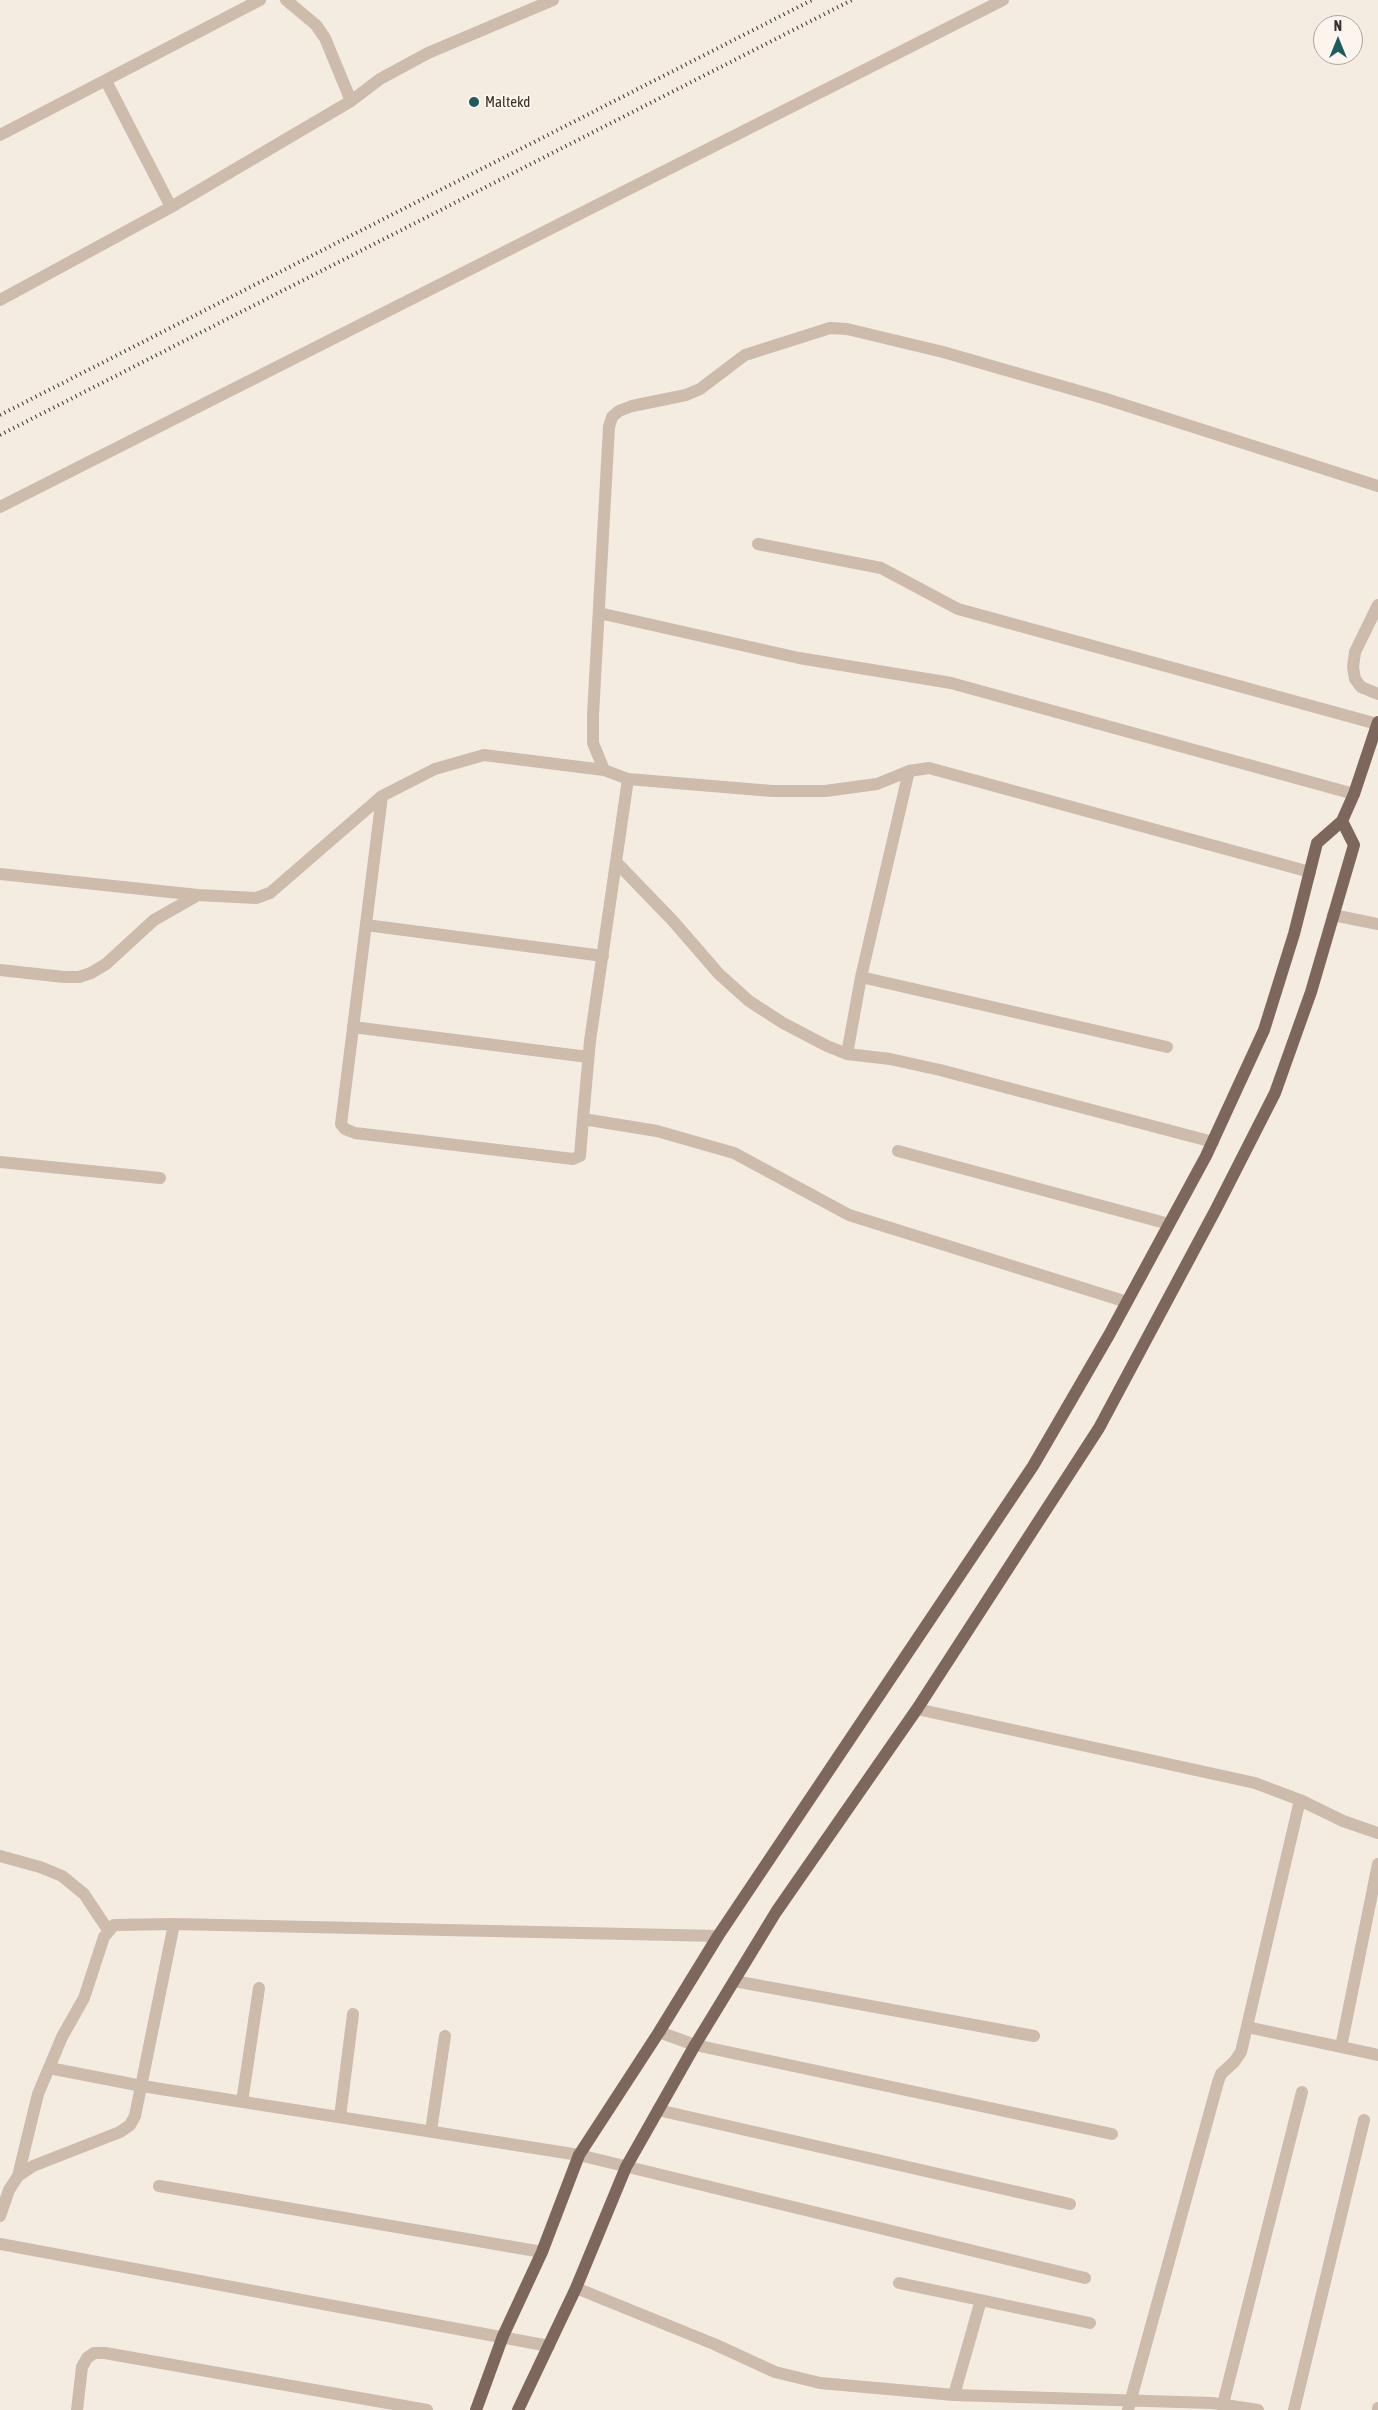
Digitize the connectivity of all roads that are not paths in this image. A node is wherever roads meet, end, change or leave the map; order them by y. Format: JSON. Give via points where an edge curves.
{"nodes":[{"id":1,"x":260,"y":0,"type":"edge"},
{"id":2,"x":286,"y":0,"type":"edge"},
{"id":3,"x":553,"y":0,"type":"edge"},
{"id":4,"x":1003,"y":0,"type":"edge"},
{"id":5,"x":106,"y":81,"type":"junction"},
{"id":6,"x":351,"y":101,"type":"junction"},
{"id":7,"x":0,"y":135,"type":"edge"},
{"id":8,"x":171,"y":207,"type":"junction"},
{"id":9,"x":0,"y":300,"type":"edge"},
{"id":10,"x":1378,"y":486,"type":"edge"},
{"id":11,"x":0,"y":507,"type":"edge"},
{"id":12,"x":758,"y":544,"type":"dead end"},
{"id":13,"x":1378,"y":605,"type":"edge"},
{"id":14,"x":599,"y":613,"type":"junction"},
{"id":15,"x":1378,"y":694,"type":"edge"},
{"id":16,"x":1378,"y":723,"type":"edge"},
{"id":17,"x":604,"y":770,"type":"junction"},
{"id":18,"x":909,"y":771,"type":"junction"},
{"id":19,"x":628,"y":779,"type":"junction"},
{"id":20,"x":1354,"y":794,"type":"junction"},
{"id":21,"x":382,"y":796,"type":"junction"},
{"id":22,"x":1342,"y":821,"type":"junction"},
{"id":23,"x":617,"y":863,"type":"junction"},
{"id":24,"x":1310,"y":872,"type":"junction"},
{"id":25,"x":0,"y":874,"type":"edge"},
{"id":26,"x":198,"y":895,"type":"junction"},
{"id":27,"x":1333,"y":915,"type":"junction"},
{"id":28,"x":1378,"y":924,"type":"edge"},
{"id":29,"x":366,"y":925,"type":"junction"},
{"id":30,"x":603,"y":956,"type":"junction"},
{"id":31,"x":0,"y":970,"type":"edge"},
{"id":32,"x":862,"y":977,"type":"junction"},
{"id":33,"x":353,"y":1027,"type":"junction"},
{"id":34,"x":1167,"y":1047,"type":"dead end"},
{"id":35,"x":847,"y":1054,"type":"junction"},
{"id":36,"x":588,"y":1057,"type":"junction"},
{"id":37,"x":583,"y":1119,"type":"junction"},
{"id":38,"x":1213,"y":1142,"type":"junction"},
{"id":39,"x":898,"y":1151,"type":"dead end"},
{"id":40,"x":0,"y":1162,"type":"edge"},
{"id":41,"x":160,"y":1178,"type":"dead end"},
{"id":42,"x":1169,"y":1224,"type":"junction"},
{"id":43,"x":1127,"y":1302,"type":"junction"},
{"id":44,"x":917,"y":1709,"type":"junction"},
{"id":45,"x":1300,"y":1800,"type":"junction"},
{"id":46,"x":1378,"y":1833,"type":"edge"},
{"id":47,"x":0,"y":1856,"type":"edge"},
{"id":48,"x":1378,"y":1864,"type":"edge"},
{"id":49,"x":174,"y":1924,"type":"junction"},
{"id":50,"x":108,"y":1930,"type":"junction"},
{"id":51,"x":718,"y":1936,"type":"junction"},
{"id":52,"x":734,"y":1981,"type":"junction"},
{"id":53,"x":259,"y":1988,"type":"dead end"},
{"id":54,"x":353,"y":2014,"type":"dead end"},
{"id":55,"x":1247,"y":2027,"type":"junction"},
{"id":56,"x":659,"y":2032,"type":"junction"},
{"id":57,"x":445,"y":2036,"type":"dead end"},
{"id":58,"x":1034,"y":2036,"type":"dead end"},
{"id":59,"x":695,"y":2045,"type":"junction"},
{"id":60,"x":1341,"y":2047,"type":"junction"},
{"id":61,"x":1378,"y":2055,"type":"edge"},
{"id":62,"x":49,"y":2068,"type":"junction"},
{"id":63,"x":142,"y":2086,"type":"junction"},
{"id":64,"x":1302,"y":2092,"type":"dead end"},
{"id":65,"x":242,"y":2102,"type":"junction"},
{"id":66,"x":658,"y":2110,"type":"junction"},
{"id":67,"x":340,"y":2117,"type":"junction"},
{"id":68,"x":1364,"y":2120,"type":"dead end"},
{"id":69,"x":431,"y":2131,"type":"junction"},
{"id":70,"x":1112,"y":2134,"type":"dead end"},
{"id":71,"x":579,"y":2154,"type":"junction"},
{"id":72,"x":626,"y":2167,"type":"junction"},
{"id":73,"x":18,"y":2176,"type":"junction"},
{"id":74,"x":159,"y":2186,"type":"dead end"},
{"id":75,"x":1070,"y":2204,"type":"dead end"},
{"id":76,"x":0,"y":2216,"type":"edge"},
{"id":77,"x":0,"y":2244,"type":"edge"},
{"id":78,"x":542,"y":2252,"type":"junction"},
{"id":79,"x":1084,"y":2278,"type":"dead end"},
{"id":80,"x":899,"y":2283,"type":"dead end"},
{"id":81,"x":576,"y":2288,"type":"junction"},
{"id":82,"x":981,"y":2300,"type":"junction"},
{"id":83,"x":1090,"y":2323,"type":"dead end"},
{"id":84,"x":503,"y":2336,"type":"junction"},
{"id":85,"x":549,"y":2346,"type":"junction"},
{"id":86,"x":954,"y":2395,"type":"junction"},
{"id":87,"x":1129,"y":2405,"type":"edge"},
{"id":88,"x":1215,"y":2406,"type":"edge"},
{"id":89,"x":77,"y":2410,"type":"edge"},
{"id":90,"x":427,"y":2410,"type":"edge"},
{"id":91,"x":476,"y":2410,"type":"edge"},
{"id":92,"x":518,"y":2410,"type":"edge"},
{"id":93,"x":1258,"y":2410,"type":"edge"},
{"id":94,"x":1294,"y":2410,"type":"edge"}],
"edges":[{"from":1,"to":5,"type":"street"},
{"from":2,"to":6,"type":"street","via":[[316,25],[325,38]]},
{"from":3,"to":6,"type":"street","via":[[428,53],[380,79]]},
{"from":4,"to":11,"type":"street"},
{"from":5,"to":7,"type":"street"},
{"from":5,"to":8,"type":"street"},
{"from":6,"to":8,"type":"street"},
{"from":8,"to":9,"type":"street"},
{"from":10,"to":14,"type":"street","via":[[1103,398],[943,352],[847,329],[830,328],[745,355],[700,389],[686,395],[632,406],[612,417]]},
{"from":12,"to":16,"type":"street","via":[[881,568],[958,609]]},
{"from":13,"to":15,"type":"street","via":[[1355,652],[1353,667],[1354,678],[1361,686]]},
{"from":14,"to":17,"type":"street","via":[[593,743]]},
{"from":14,"to":20,"type":"street","via":[[799,658],[951,683]]},
{"from":16,"to":20,"type":"main road"},
{"from":17,"to":19,"type":"street"},
{"from":17,"to":21,"type":"street","via":[[484,755],[435,769]]},
{"from":18,"to":19,"type":"street","via":[[877,784],[825,790],[772,790]]},
{"from":18,"to":24,"type":"street","via":[[929,768]]},
{"from":18,"to":32,"type":"street"},
{"from":19,"to":23,"type":"street"},
{"from":20,"to":22,"type":"main road"},
{"from":21,"to":26,"type":"street","via":[[270,893],[256,898]]},
{"from":21,"to":29,"type":"street"},
{"from":22,"to":24,"type":"main road","via":[[1317,843]]},
{"from":22,"to":27,"type":"main road","via":[[1354,845]]},
{"from":23,"to":30,"type":"street"},
{"from":23,"to":35,"type":"street","via":[[719,974],[749,1001],[784,1023]]},
{"from":24,"to":38,"type":"main road","via":[[1264,1030]]},
{"from":25,"to":26,"type":"street"},
{"from":26,"to":31,"type":"street","via":[[154,920],[106,964],[91,973],[64,977]]},
{"from":27,"to":28,"type":"street"},
{"from":27,"to":44,"type":"main road","via":[[1311,992],[1275,1093],[1216,1209],[1099,1428]]},
{"from":29,"to":30,"type":"street"},
{"from":29,"to":33,"type":"street"},
{"from":30,"to":36,"type":"street"},
{"from":32,"to":34,"type":"street"},
{"from":32,"to":35,"type":"street"},
{"from":33,"to":36,"type":"street"},
{"from":33,"to":37,"type":"street","via":[[340,1118],[345,1129],[355,1133],[573,1159],[580,1156]]},
{"from":35,"to":38,"type":"street","via":[[940,1070]]},
{"from":36,"to":37,"type":"street"},
{"from":37,"to":43,"type":"street","via":[[657,1131],[734,1152],[849,1215]]},
{"from":38,"to":42,"type":"main road"},
{"from":39,"to":42,"type":"street"},
{"from":40,"to":41,"type":"street"},
{"from":42,"to":43,"type":"main road"},
{"from":43,"to":51,"type":"main road","via":[[1033,1466]]},
{"from":44,"to":45,"type":"street","via":[[1255,1784]]},
{"from":44,"to":52,"type":"main road","via":[[776,1912]]},
{"from":45,"to":46,"type":"street","via":[[1343,1821]]},
{"from":45,"to":55,"type":"street"},
{"from":47,"to":50,"type":"street","via":[[62,1876],[84,1894]]},
{"from":48,"to":60,"type":"street"},
{"from":49,"to":50,"type":"street","via":[[127,1923],[114,1925]]},
{"from":49,"to":51,"type":"street"},
{"from":49,"to":63,"type":"street"},
{"from":50,"to":62,"type":"street","via":[[84,1998]]},
{"from":51,"to":56,"type":"main road"},
{"from":52,"to":58,"type":"street"},
{"from":52,"to":59,"type":"main road"},
{"from":53,"to":65,"type":"street"},
{"from":54,"to":67,"type":"street"},
{"from":55,"to":60,"type":"street"},
{"from":55,"to":87,"type":"street","via":[[1240,2052],[1218,2082]]},
{"from":56,"to":59,"type":"street"},
{"from":56,"to":71,"type":"main road"},
{"from":57,"to":69,"type":"street"},
{"from":59,"to":66,"type":"main road"},
{"from":59,"to":70,"type":"street"},
{"from":60,"to":61,"type":"street"},
{"from":62,"to":63,"type":"street"},
{"from":62,"to":73,"type":"street","via":[[38,2094]]},
{"from":63,"to":65,"type":"street"},
{"from":63,"to":73,"type":"street","via":[[130,2125],[120,2132],[33,2166]]},
{"from":64,"to":88,"type":"street"},
{"from":65,"to":67,"type":"street"},
{"from":66,"to":72,"type":"main road"},
{"from":66,"to":75,"type":"street"},
{"from":67,"to":69,"type":"street"},
{"from":68,"to":94,"type":"street"},
{"from":69,"to":71,"type":"street"},
{"from":71,"to":72,"type":"street"},
{"from":71,"to":78,"type":"main road"},
{"from":72,"to":79,"type":"street"},
{"from":72,"to":81,"type":"main road"},
{"from":73,"to":76,"type":"street"},
{"from":74,"to":78,"type":"street"},
{"from":77,"to":84,"type":"street"},
{"from":78,"to":84,"type":"main road"},
{"from":80,"to":82,"type":"street"},
{"from":81,"to":85,"type":"main road"},
{"from":81,"to":86,"type":"street","via":[[775,2372],[820,2383]]},
{"from":82,"to":83,"type":"street"},
{"from":82,"to":86,"type":"street"},
{"from":84,"to":85,"type":"street"},
{"from":84,"to":91,"type":"main road"},
{"from":85,"to":92,"type":"main road"},
{"from":86,"to":87,"type":"street"},
{"from":87,"to":88,"type":"street"},
{"from":88,"to":93,"type":"street"},
{"from":89,"to":90,"type":"street","via":[[82,2367],[94,2354]]}]}
